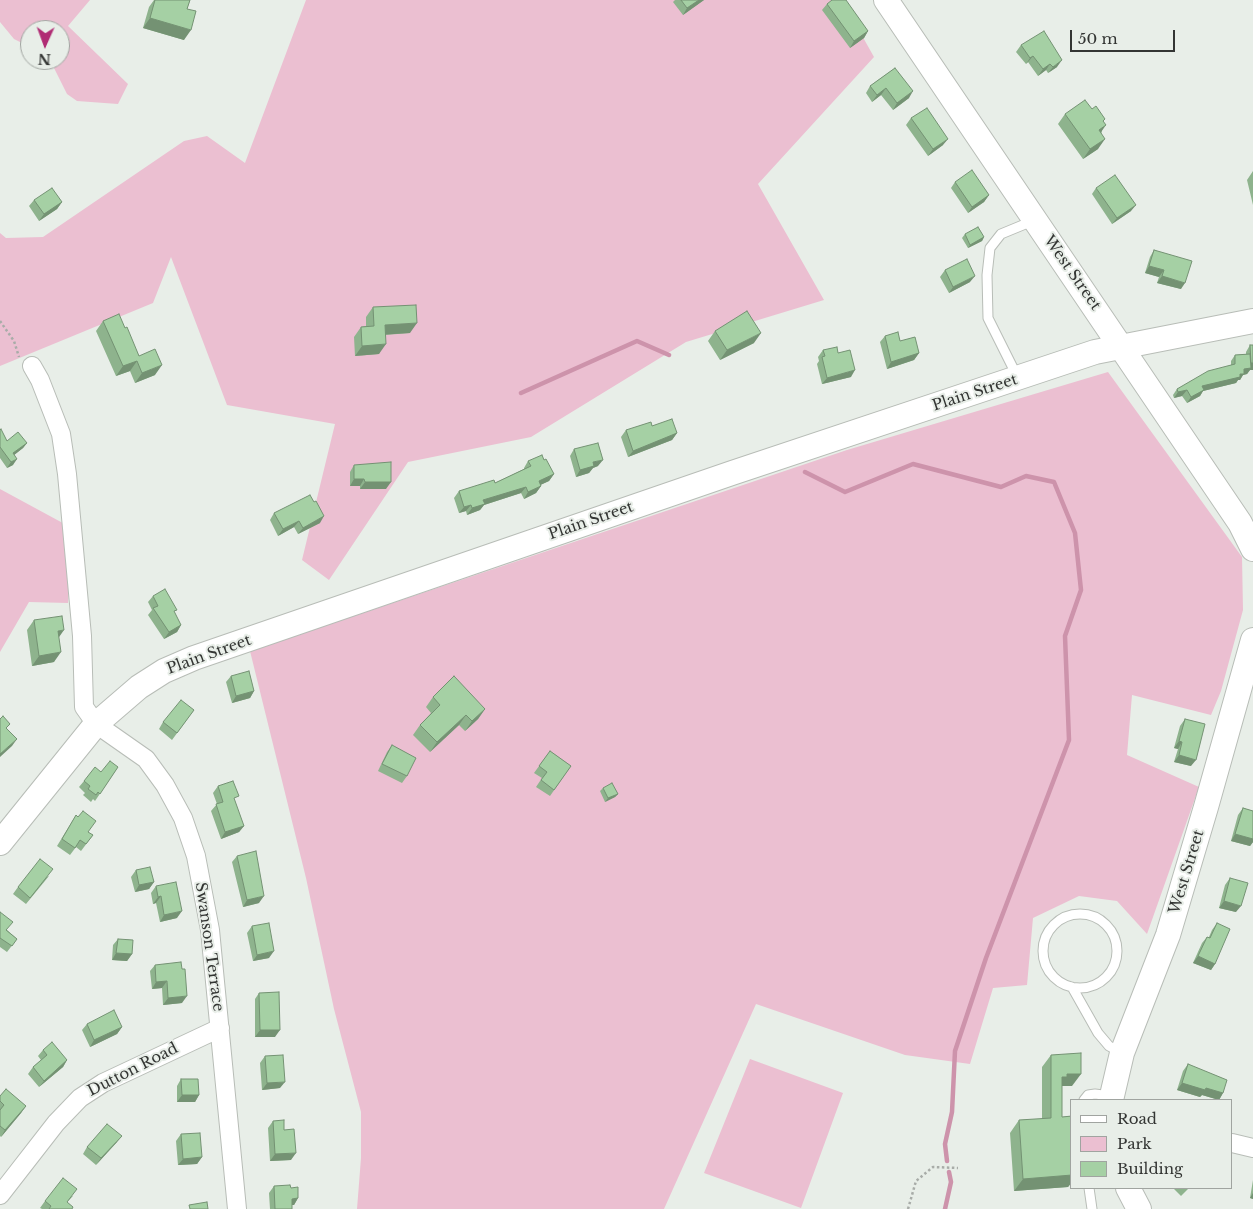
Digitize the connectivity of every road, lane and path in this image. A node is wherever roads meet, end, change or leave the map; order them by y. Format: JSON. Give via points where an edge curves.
{"nodes":[{"id":1,"x":886,"y":0,"type":"edge"},
{"id":2,"x":1035,"y":220,"type":"junction"},
{"id":3,"x":0,"y":321,"type":"edge"},
{"id":4,"x":1253,"y":322,"type":"edge"},
{"id":5,"x":1122,"y":346,"type":"junction"},
{"id":6,"x":32,"y":366,"type":"joint"},
{"id":7,"x":1019,"y":379,"type":"junction"},
{"id":8,"x":1253,"y":549,"type":"edge"},
{"id":9,"x":1253,"y":640,"type":"edge"},
{"id":10,"x":96,"y":724,"type":"junction"},
{"id":11,"x":0,"y":843,"type":"edge"},
{"id":12,"x":1072,"y":987,"type":"junction"},
{"id":13,"x":220,"y":1028,"type":"junction"},
{"id":14,"x":1122,"y":1053,"type":"junction"},
{"id":15,"x":1085,"y":1099,"type":"edge"},
{"id":16,"x":1109,"y":1099,"type":"edge"},
{"id":17,"x":1111,"y":1099,"type":"edge"},
{"id":18,"x":1233,"y":1143,"type":"edge"},
{"id":19,"x":1253,"y":1148,"type":"edge"},
{"id":20,"x":958,"y":1168,"type":"dead end"},
{"id":21,"x":1089,"y":1189,"type":"edge"},
{"id":22,"x":1128,"y":1189,"type":"edge"},
{"id":23,"x":0,"y":1195,"type":"edge"},
{"id":24,"x":237,"y":1209,"type":"edge"},
{"id":25,"x":908,"y":1209,"type":"edge"},
{"id":26,"x":1092,"y":1209,"type":"edge"},
{"id":27,"x":1138,"y":1209,"type":"edge"}],
"edges":[{"from":1,"to":2,"type":"street","name":"West Street"},
{"from":2,"to":5,"type":"street","name":"West Street"},
{"from":2,"to":7,"type":"lane","via":[[1001,234],[990,248],[987,275],[988,318]]},
{"from":3,"to":6,"type":"path","via":[[14,341],[21,363]]},
{"from":4,"to":5,"type":"street","name":"Plain Street"},
{"from":5,"to":7,"type":"street","name":"Plain Street","via":[[1095,352]]},
{"from":5,"to":8,"type":"street","name":"West Street","via":[[1240,522]]},
{"from":6,"to":10,"type":"street","via":[[61,434],[82,636],[83,702]]},
{"from":7,"to":10,"type":"street","name":"Plain Street","via":[[723,476],[194,658],[139,687]]},
{"from":9,"to":14,"type":"street","name":"West Street","via":[[1168,935]]},
{"from":10,"to":11,"type":"street","name":"Plain Street"},
{"from":10,"to":13,"type":"street","name":"Swanson Terrace","via":[[146,760],[165,785],[183,818],[196,856],[206,906]]},
{"from":12,"to":12,"type":"lane","via":[[1052,976],[1044,961],[1043,943],[1055,924],[1066,917],[1078,914],[1091,916],[1111,932],[1116,943],[1116,956],[1105,978],[1089,986]]},
{"from":12,"to":14,"type":"lane","via":[[1098,1033],[1109,1046]]},
{"from":13,"to":23,"type":"street","name":"Dutton Road","via":[[103,1083],[80,1098],[56,1123]]},
{"from":13,"to":24,"type":"street","name":"Swanson Terrace"},
{"from":14,"to":17,"type":"street","name":"West Street"},
{"from":15,"to":16,"type":"lane","via":[[1095,1094]]},
{"from":18,"to":19,"type":"street"},
{"from":20,"to":25,"type":"path","via":[[933,1167],[916,1181]]},
{"from":21,"to":26,"type":"lane"},
{"from":22,"to":27,"type":"street"}]}
